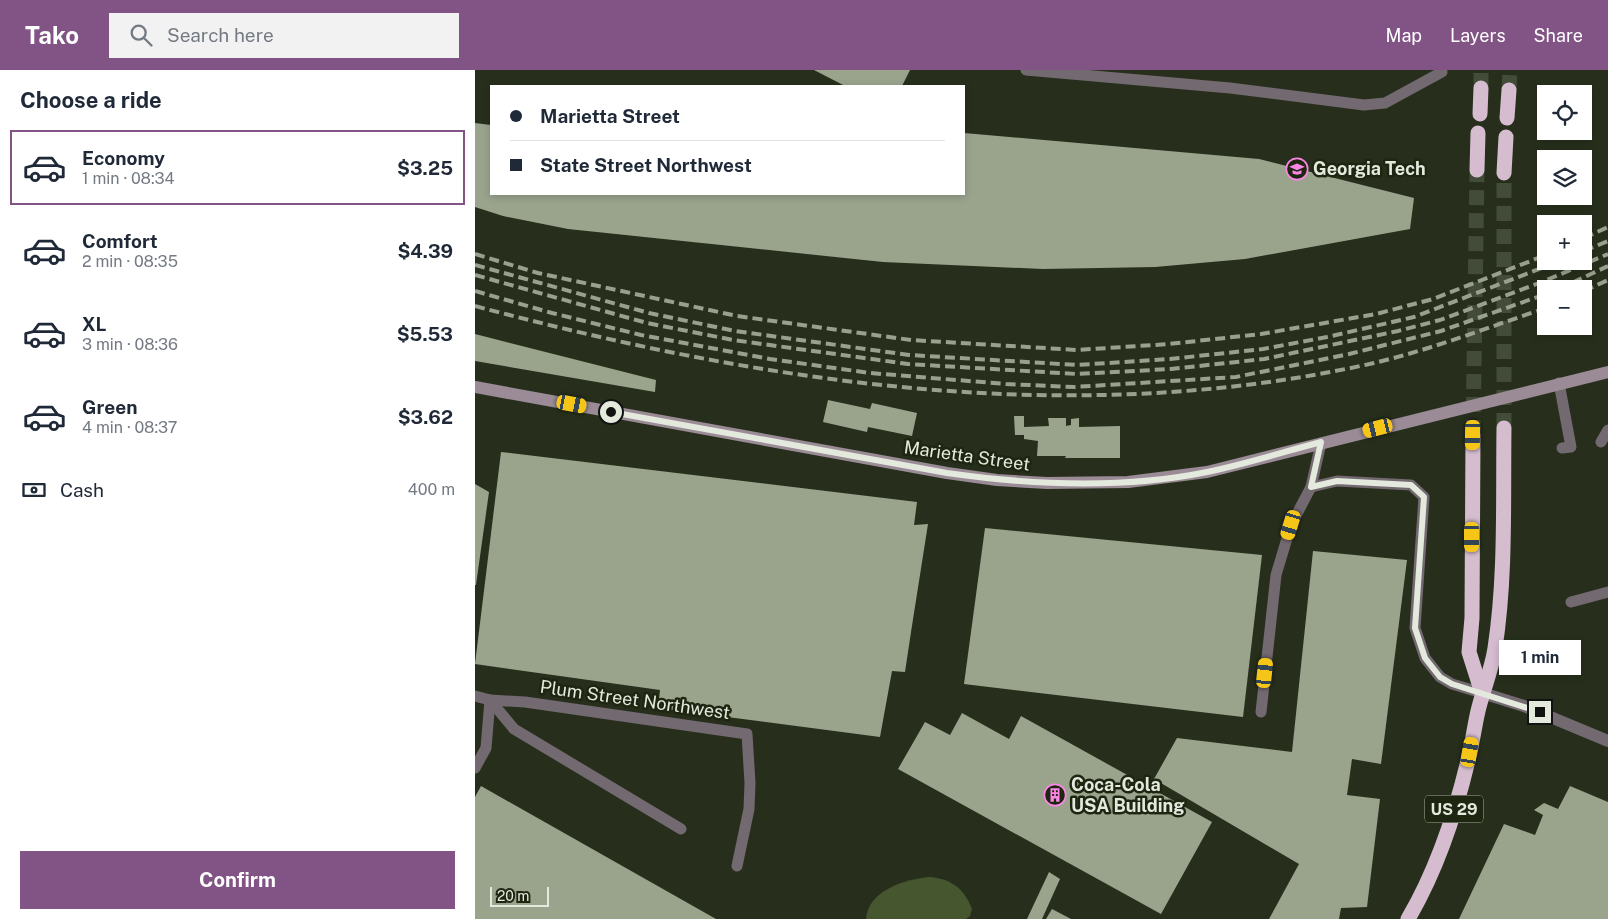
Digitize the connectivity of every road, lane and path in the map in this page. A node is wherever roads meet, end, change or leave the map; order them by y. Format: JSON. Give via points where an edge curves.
{"nodes":[{"id":1,"x":1026,"y":70,"type":"edge"},
{"id":2,"x":1442,"y":72,"type":"dead end"},
{"id":3,"x":1481,"y":88,"type":"tunnel mouth"},
{"id":4,"x":1509,"y":90,"type":"tunnel mouth"},
{"id":5,"x":1479,"y":114,"type":"dead end"},
{"id":6,"x":1507,"y":118,"type":"dead end"},
{"id":7,"x":1479,"y":133,"type":"dead end"},
{"id":8,"x":1506,"y":137,"type":"dead end"},
{"id":9,"x":1477,"y":170,"type":"tunnel mouth"},
{"id":10,"x":1504,"y":173,"type":"tunnel mouth"},
{"id":11,"x":1608,"y":372,"type":"edge"},
{"id":12,"x":1559,"y":383,"type":"junction"},
{"id":13,"x":475,"y":387,"type":"edge"},
{"id":14,"x":1504,"y":428,"type":"tunnel mouth"},
{"id":15,"x":1608,"y":430,"type":"edge"},
{"id":16,"x":1473,"y":435,"type":"tunnel mouth"},
{"id":17,"x":1321,"y":442,"type":"junction"},
{"id":18,"x":1601,"y":442,"type":"dead end"},
{"id":19,"x":1562,"y":448,"type":"dead end"},
{"id":20,"x":1311,"y":487,"type":"junction"},
{"id":21,"x":1608,"y":592,"type":"edge"},
{"id":22,"x":1571,"y":602,"type":"dead end"},
{"id":23,"x":1482,"y":693,"type":"junction"},
{"id":24,"x":475,"y":696,"type":"edge"},
{"id":25,"x":490,"y":700,"type":"junction"},
{"id":26,"x":1261,"y":712,"type":"dead end"},
{"id":27,"x":1608,"y":741,"type":"edge"},
{"id":28,"x":475,"y":768,"type":"edge"},
{"id":29,"x":681,"y":830,"type":"dead end"},
{"id":30,"x":737,"y":866,"type":"dead end"},
{"id":31,"x":1408,"y":919,"type":"edge"}],
"edges":[{"from":1,"to":2,"type":"lane","via":[[1230,88],[1363,105],[1385,103]]},
{"from":3,"to":5,"type":"highway"},
{"from":4,"to":6,"type":"highway"},
{"from":7,"to":9,"type":"highway"},
{"from":8,"to":10,"type":"highway"},
{"from":11,"to":12,"type":"main road","name":"Marietta Street"},
{"from":12,"to":17,"type":"main road","name":"Marietta Street"},
{"from":12,"to":19,"type":"lane","via":[[1571,447]]},
{"from":13,"to":17,"type":"main road","name":"Marietta Street","via":[[938,472],[1037,483],[1128,482],[1207,472]]},
{"from":14,"to":23,"type":"highway","number":"US 29","via":[[1501,582],[1495,650]]},
{"from":15,"to":18,"type":"lane"},
{"from":16,"to":23,"type":"highway","number":"US 29","via":[[1469,652]]},
{"from":17,"to":20,"type":"lane"},
{"from":20,"to":23,"type":"lane","via":[[1337,481],[1411,485],[1424,497],[1415,628],[1425,658],[1440,677]]},
{"from":20,"to":26,"type":"lane","via":[[1291,525],[1276,576]]},
{"from":21,"to":22,"type":"lane"},
{"from":23,"to":27,"type":"street","via":[[1524,706]]},
{"from":23,"to":31,"type":"highway","number":"US 29","via":[[1456,804],[1438,855]]},
{"from":24,"to":25,"type":"lane","name":"Plum Street Northwest"},
{"from":25,"to":28,"type":"lane","via":[[486,748]]},
{"from":25,"to":29,"type":"lane","via":[[514,729]]},
{"from":25,"to":30,"type":"lane","name":"Plum Street Northwest","via":[[525,702],[747,734],[749,809]]}]}
